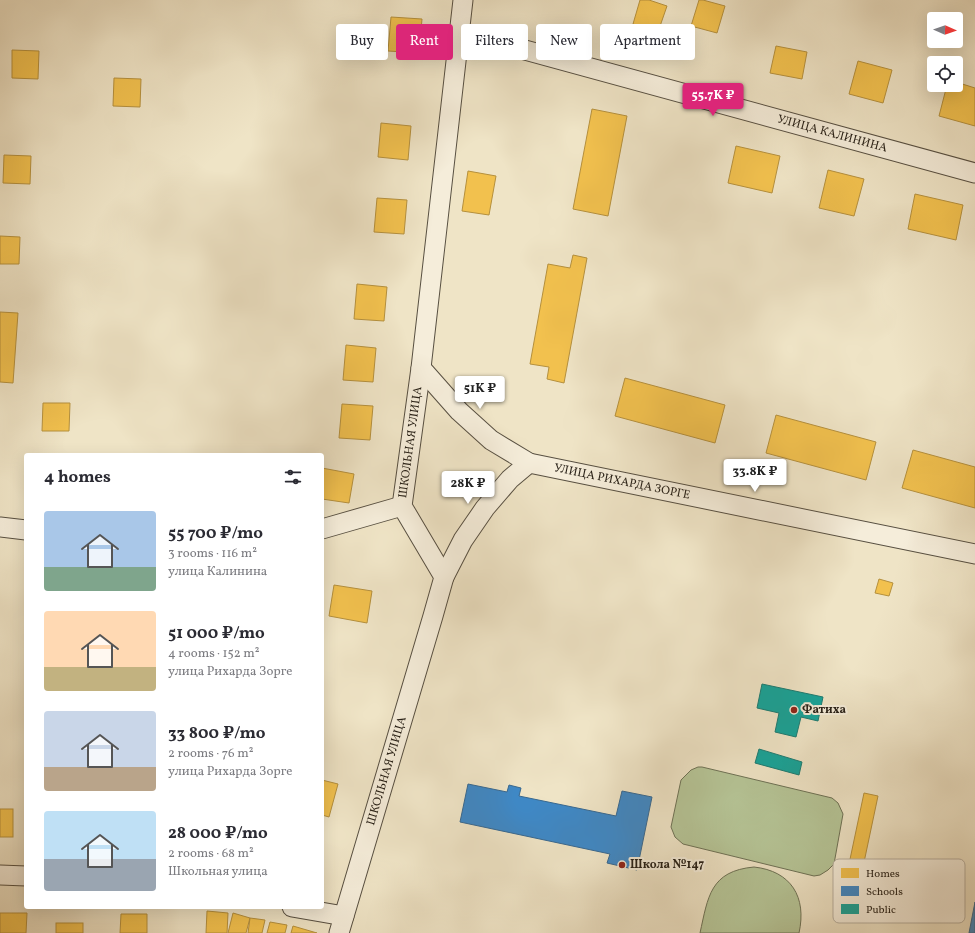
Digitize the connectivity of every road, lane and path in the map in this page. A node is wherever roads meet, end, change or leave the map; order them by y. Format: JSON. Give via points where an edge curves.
{"nodes":[{"id":1,"x":463,"y":0,"type":"edge"},
{"id":2,"x":459,"y":32,"type":"junction"},
{"id":3,"x":975,"y":173,"type":"edge"},
{"id":4,"x":420,"y":368,"type":"junction"},
{"id":5,"x":530,"y":463,"type":"junction"},
{"id":6,"x":402,"y":506,"type":"junction"},
{"id":7,"x":0,"y":527,"type":"edge"},
{"id":8,"x":324,"y":528,"type":"edge"},
{"id":9,"x":24,"y":530,"type":"edge"},
{"id":10,"x":975,"y":554,"type":"edge"},
{"id":11,"x":444,"y":577,"type":"junction"},
{"id":12,"x":0,"y":874,"type":"edge"},
{"id":13,"x":24,"y":876,"type":"edge"},
{"id":14,"x":297,"y":909,"type":"edge"},
{"id":15,"x":341,"y":925,"type":"edge"}],
"edges":[{"from":1,"to":2,"type":"street","name":"ШКОЛЬНАЯ УЛИЦА"},
{"from":2,"to":3,"type":"street","name":"УЛИЦА КАЛИНИНА"},
{"from":2,"to":4,"type":"street","name":"ШКОЛЬНАЯ УЛИЦА"},
{"from":4,"to":5,"type":"street","name":"УЛИЦА РИХАРДА ЗОРГЕ","via":[[459,411],[491,440]]},
{"from":4,"to":6,"type":"street","name":"ШКОЛЬНАЯ УЛИЦА"},
{"from":5,"to":10,"type":"street","name":"УЛИЦА РИХАРДА ЗОРГЕ"},
{"from":5,"to":11,"type":"street","via":[[510,479],[485,508]]},
{"from":6,"to":8,"type":"street"},
{"from":6,"to":11,"type":"street","name":"ШКОЛЬНАЯ УЛИЦА"},
{"from":7,"to":9,"type":"street"},
{"from":11,"to":15,"type":"street","name":"ШКОЛЬНАЯ УЛИЦА"},
{"from":12,"to":13,"type":"street"},
{"from":14,"to":15,"type":"street"}]}
